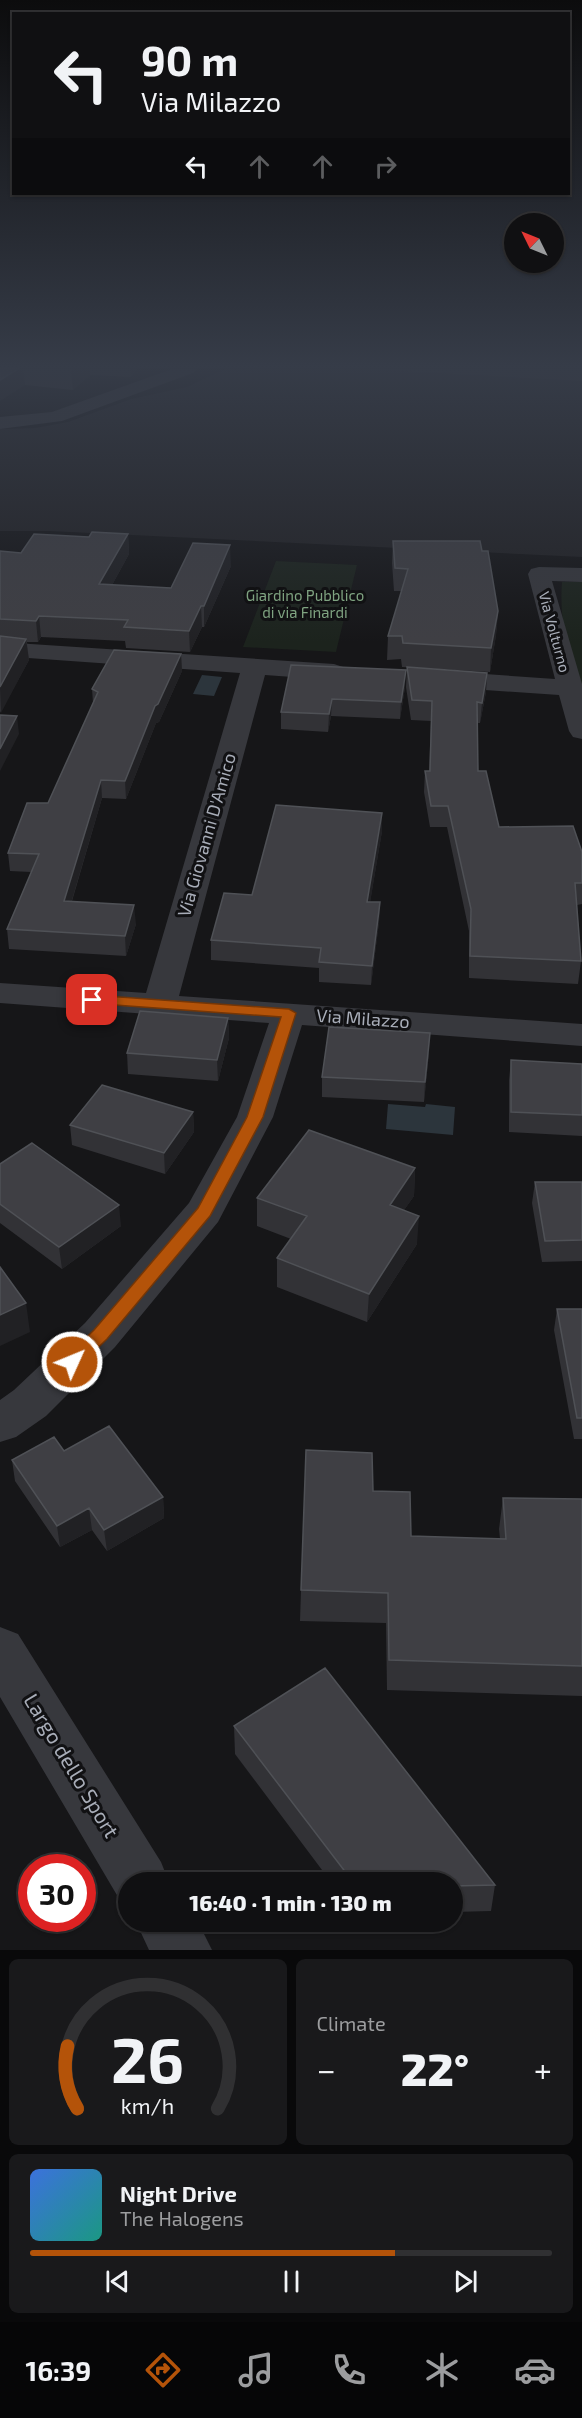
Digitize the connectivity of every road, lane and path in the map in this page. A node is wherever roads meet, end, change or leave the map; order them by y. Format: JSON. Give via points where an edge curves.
{"nodes":[{"id":1,"x":582,"y":575,"type":"edge"},
{"id":2,"x":0,"y":649,"type":"edge"},
{"id":3,"x":255,"y":666,"type":"junction"},
{"id":4,"x":360,"y":674,"type":"edge"},
{"id":5,"x":418,"y":678,"type":"edge"},
{"id":6,"x":569,"y":688,"type":"junction"},
{"id":7,"x":582,"y":731,"type":"edge"},
{"id":8,"x":0,"y":993,"type":"edge"},
{"id":9,"x":160,"y":1004,"type":"junction"},
{"id":10,"x":289,"y":1013,"type":"junction"},
{"id":11,"x":582,"y":1035,"type":"edge"},
{"id":12,"x":0,"y":1424,"type":"edge"},
{"id":13,"x":0,"y":1650,"type":"edge"},
{"id":14,"x":135,"y":1872,"type":"edge"},
{"id":15,"x":171,"y":1932,"type":"edge"},
{"id":16,"x":183,"y":1950,"type":"edge"}],
"edges":[{"from":1,"to":6,"type":"street","name":"Via Volturno","via":[[539,574]]},
{"from":2,"to":3,"type":"street"},
{"from":3,"to":4,"type":"street"},
{"from":3,"to":9,"type":"street","name":"Via Giovanni D'Amico"},
{"from":5,"to":6,"type":"street"},
{"from":6,"to":7,"type":"street","name":"Via Volturno"},
{"from":8,"to":9,"type":"street","name":"Via Milazzo"},
{"from":9,"to":10,"type":"street","name":"Via Milazzo"},
{"from":10,"to":11,"type":"street","name":"Via Milazzo"},
{"from":10,"to":12,"type":"street","via":[[255,1117],[204,1212],[100,1335],[30,1403]]},
{"from":13,"to":14,"type":"street","name":"Largo dello Sport"},
{"from":15,"to":16,"type":"street"}]}
